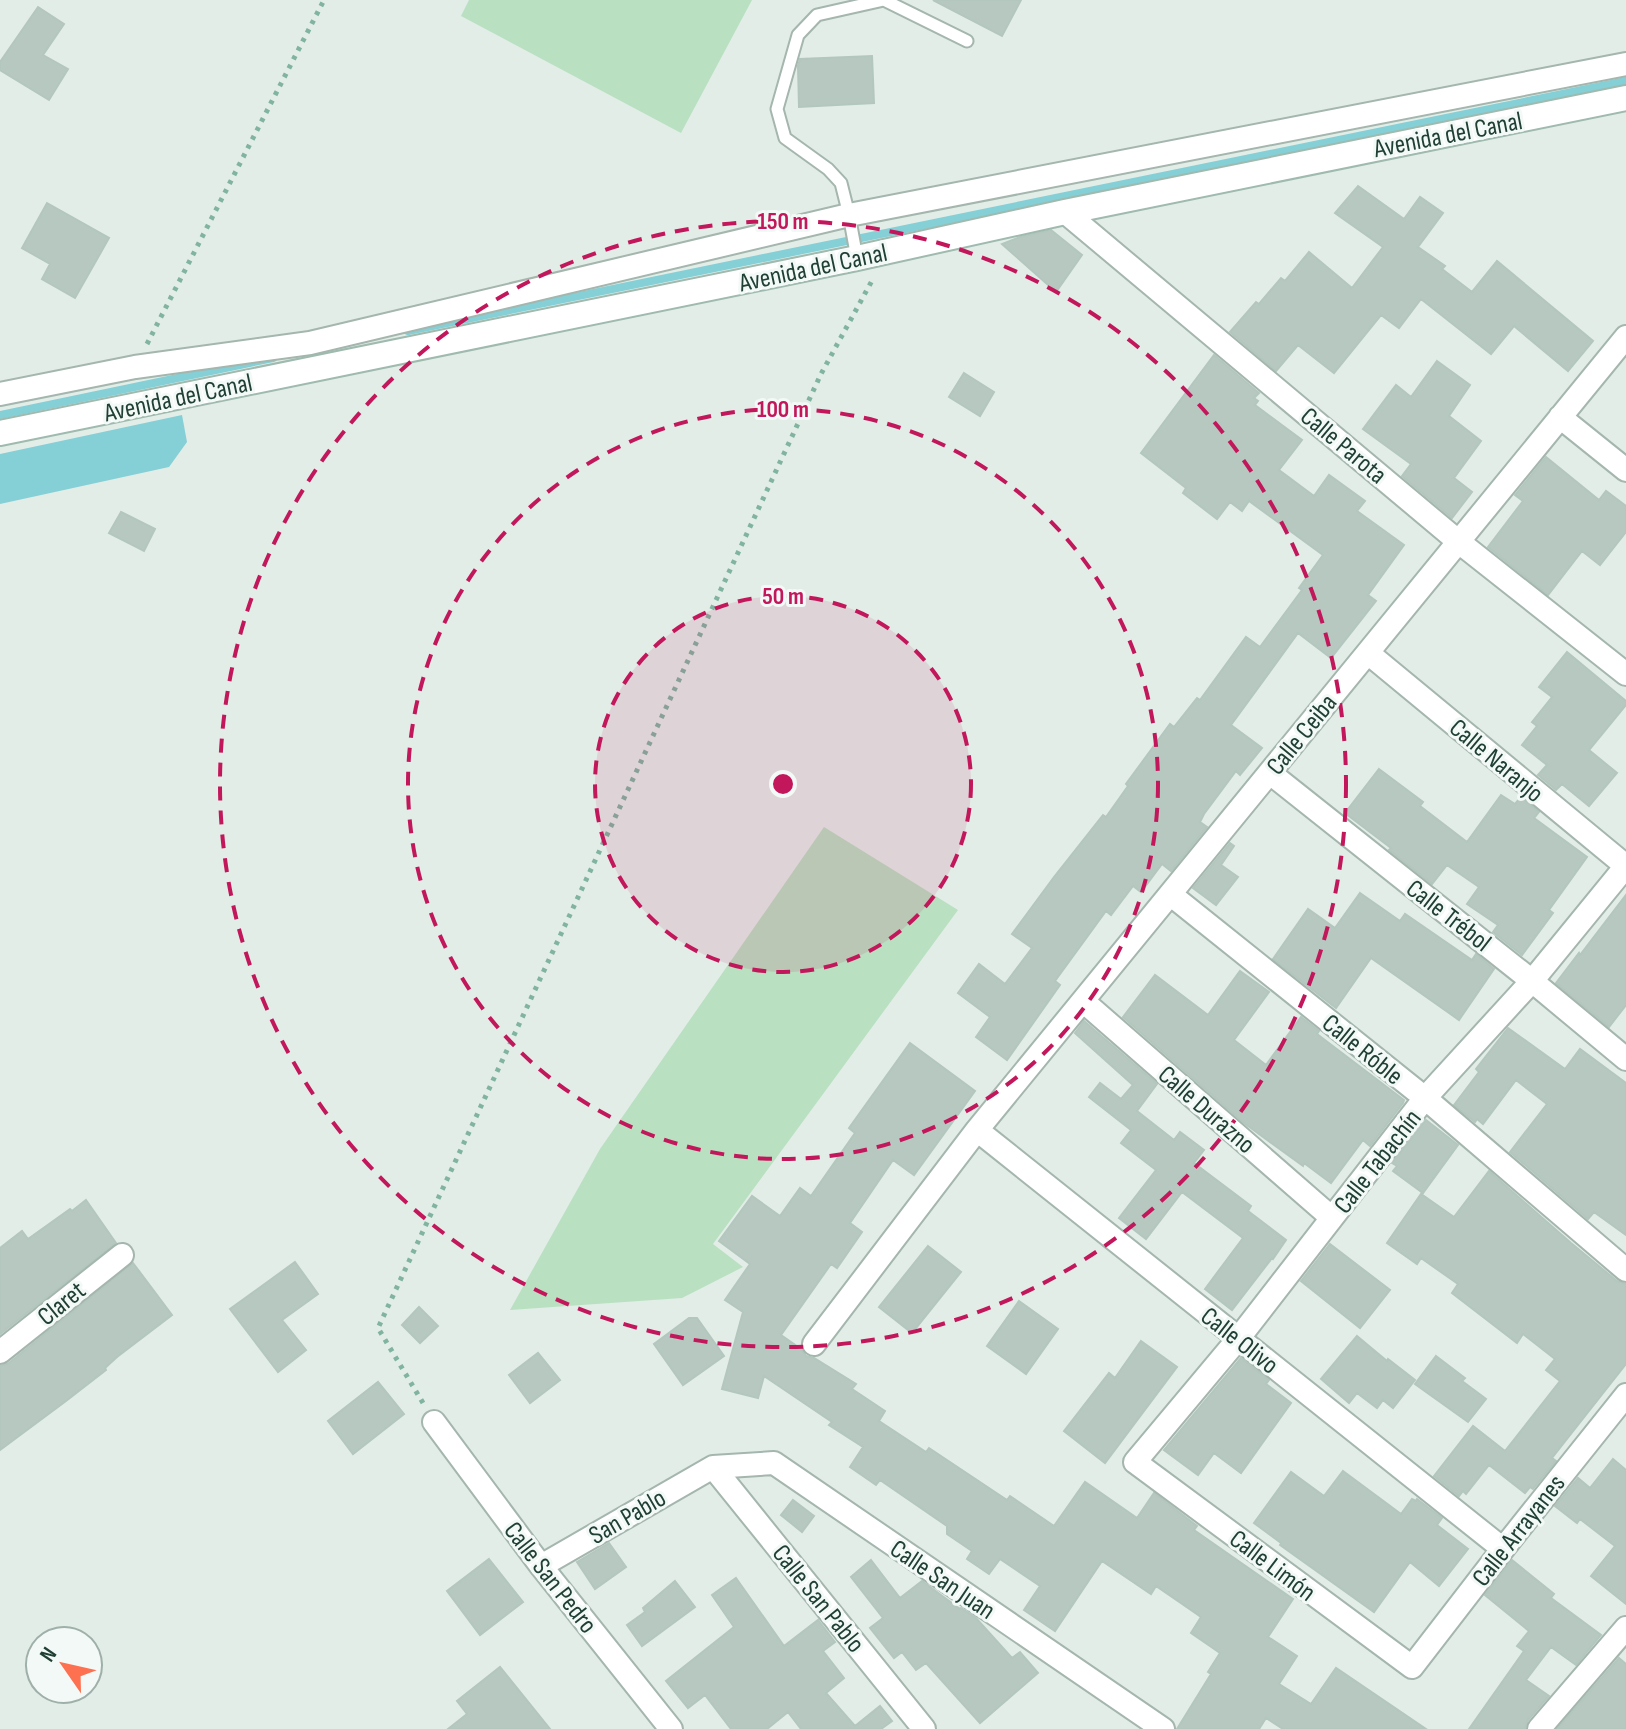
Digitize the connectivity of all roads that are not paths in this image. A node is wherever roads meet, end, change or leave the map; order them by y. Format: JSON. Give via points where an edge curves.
{"nodes":[{"id":1,"x":967,"y":41,"type":"dead end"},
{"id":2,"x":1626,"y":64,"type":"edge"},
{"id":3,"x":1626,"y":98,"type":"edge"},
{"id":4,"x":1065,"y":212,"type":"junction"},
{"id":5,"x":853,"y":241,"type":"junction"},
{"id":6,"x":1626,"y":337,"type":"edge"},
{"id":7,"x":0,"y":394,"type":"edge"},
{"id":8,"x":1560,"y":417,"type":"junction"},
{"id":9,"x":0,"y":433,"type":"edge"},
{"id":10,"x":1626,"y":470,"type":"edge"},
{"id":11,"x":1459,"y":542,"type":"junction"},
{"id":12,"x":1368,"y":653,"type":"junction"},
{"id":13,"x":1626,"y":674,"type":"edge"},
{"id":14,"x":1270,"y":773,"type":"junction"},
{"id":15,"x":1626,"y":866,"type":"edge"},
{"id":16,"x":1170,"y":894,"type":"junction"},
{"id":17,"x":1532,"y":981,"type":"junction"},
{"id":18,"x":1083,"y":1001,"type":"junction"},
{"id":19,"x":1626,"y":1059,"type":"edge"},
{"id":20,"x":1425,"y":1098,"type":"junction"},
{"id":21,"x":977,"y":1130,"type":"junction"},
{"id":22,"x":1332,"y":1218,"type":"junction"},
{"id":23,"x":122,"y":1255,"type":"dead end"},
{"id":24,"x":1626,"y":1270,"type":"edge"},
{"id":25,"x":1238,"y":1339,"type":"junction"},
{"id":26,"x":814,"y":1344,"type":"dead end"},
{"id":27,"x":0,"y":1352,"type":"edge"},
{"id":28,"x":1626,"y":1395,"type":"edge"},
{"id":29,"x":434,"y":1422,"type":"road end"},
{"id":30,"x":1135,"y":1462,"type":"joint"},
{"id":31,"x":713,"y":1467,"type":"junction"},
{"id":32,"x":1503,"y":1549,"type":"junction"},
{"id":33,"x":541,"y":1566,"type":"junction"},
{"id":34,"x":1622,"y":1639,"type":"edge"},
{"id":35,"x":1412,"y":1667,"type":"joint"},
{"id":36,"x":671,"y":1729,"type":"edge"},
{"id":37,"x":924,"y":1729,"type":"edge"},
{"id":38,"x":1163,"y":1729,"type":"edge"},
{"id":39,"x":1539,"y":1729,"type":"edge"}],
"edges":[{"from":1,"to":5,"type":"lane","via":[[884,0],[817,15],[798,35],[777,109],[785,138],[841,183]]},
{"from":2,"to":5,"type":"street"},
{"from":3,"to":4,"type":"street","name":"Avenida del Canal"},
{"from":4,"to":5,"type":"street","name":"Avenida del Canal","via":[[888,252]]},
{"from":4,"to":11,"type":"street","name":"Calle Parota"},
{"from":5,"to":7,"type":"street","via":[[310,343],[135,367]]},
{"from":5,"to":9,"type":"street","name":"Avenida del Canal"},
{"from":6,"to":8,"type":"street","name":"Calle Ceiba"},
{"from":8,"to":10,"type":"street"},
{"from":8,"to":11,"type":"street","name":"Calle Ceiba"},
{"from":11,"to":12,"type":"street","name":"Calle Ceiba"},
{"from":11,"to":13,"type":"street","name":"Calle Parota"},
{"from":12,"to":14,"type":"street","name":"Calle Ceiba"},
{"from":12,"to":15,"type":"street","name":"Calle Naranjo"},
{"from":14,"to":16,"type":"street","name":"Calle Ceiba"},
{"from":14,"to":17,"type":"street","name":"Calle Trébol"},
{"from":15,"to":17,"type":"street","name":"Calle Tabachín"},
{"from":16,"to":18,"type":"street","name":"Calle Ceiba"},
{"from":16,"to":20,"type":"street","name":"Calle Róble"},
{"from":17,"to":19,"type":"street","name":"Calle Trébol"},
{"from":17,"to":20,"type":"street","name":"Calle Tabachín"},
{"from":18,"to":21,"type":"street","name":"Calle Ceiba"},
{"from":18,"to":22,"type":"street","name":"Calle Durazno"},
{"from":20,"to":22,"type":"street","name":"Calle Tabachín"},
{"from":20,"to":24,"type":"street","name":"Calle Róble"},
{"from":21,"to":25,"type":"street","name":"Calle Olivo"},
{"from":21,"to":26,"type":"street","name":"Calle Ceiba"},
{"from":22,"to":25,"type":"street","name":"Calle Tabachín"},
{"from":23,"to":27,"type":"street","name":"Claret"},
{"from":25,"to":30,"type":"street","name":"Calle Tabachín"},
{"from":25,"to":32,"type":"street","name":"Calle Olivo"},
{"from":28,"to":32,"type":"street","name":"Calle Arrayanes"},
{"from":29,"to":33,"type":"street","name":"Calle San Pedro"},
{"from":30,"to":35,"type":"street","name":"Calle Limón"},
{"from":31,"to":33,"type":"street","name":"San Pablo"},
{"from":31,"to":37,"type":"street","name":"Calle San Pablo"},
{"from":31,"to":38,"type":"street","name":"Calle San Juan","via":[[774,1463]]},
{"from":32,"to":35,"type":"street","name":"Calle Arrayanes"},
{"from":33,"to":36,"type":"street","name":"Calle San Pedro"},
{"from":34,"to":39,"type":"street"}]}
